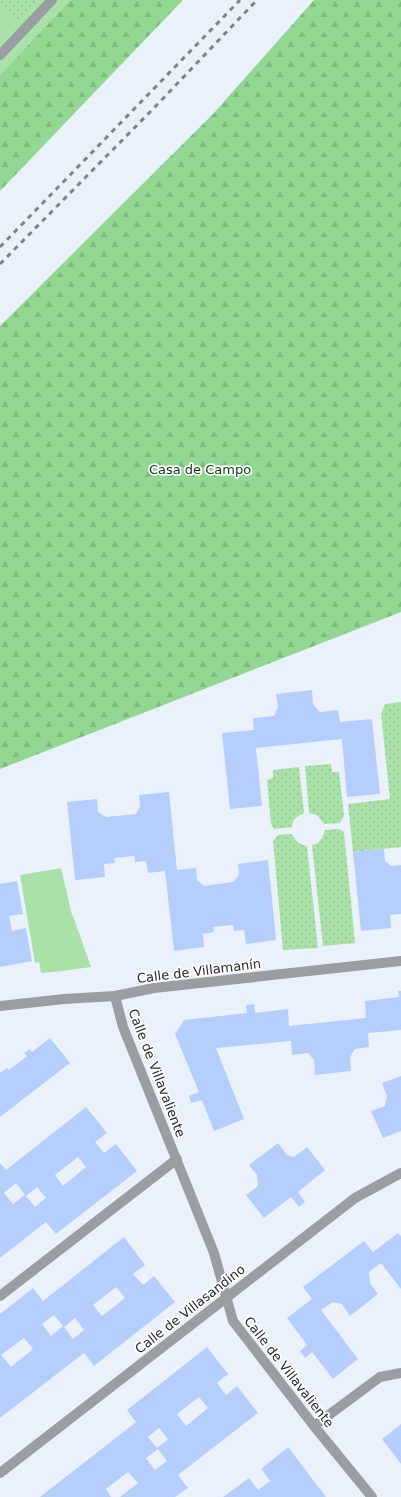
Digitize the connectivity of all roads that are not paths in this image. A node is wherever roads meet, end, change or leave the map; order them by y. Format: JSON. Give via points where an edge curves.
{"nodes":[{"id":1,"x":52,"y":0,"type":"edge"},
{"id":2,"x":0,"y":55,"type":"edge"},
{"id":3,"x":401,"y":961,"type":"edge"},
{"id":4,"x":115,"y":996,"type":"junction"},
{"id":5,"x":0,"y":1006,"type":"edge"},
{"id":6,"x":177,"y":1159,"type":"junction"},
{"id":7,"x":401,"y":1173,"type":"edge"},
{"id":8,"x":0,"y":1296,"type":"edge"},
{"id":9,"x":226,"y":1298,"type":"junction"},
{"id":10,"x":401,"y":1372,"type":"edge"},
{"id":11,"x":314,"y":1426,"type":"junction"},
{"id":12,"x":0,"y":1473,"type":"edge"},
{"id":13,"x":372,"y":1497,"type":"edge"}],
"edges":[{"from":1,"to":2,"type":"street"},
{"from":3,"to":4,"type":"street","name":"Calle de Villamanín","via":[[154,988]]},
{"from":4,"to":5,"type":"street","name":"Calle de Villamanín"},
{"from":4,"to":6,"type":"street","name":"Calle de Villavaliente","via":[[123,1027]]},
{"from":6,"to":8,"type":"street"},
{"from":6,"to":9,"type":"street","name":"Calle de Villavaliente","via":[[214,1253]]},
{"from":7,"to":9,"type":"street","name":"Calle de Villasandino","via":[[355,1198]]},
{"from":9,"to":11,"type":"street","name":"Calle de Villavaliente","via":[[233,1321]]},
{"from":9,"to":12,"type":"street","name":"Calle de Villasandino"},
{"from":10,"to":11,"type":"street","via":[[380,1377]]},
{"from":11,"to":13,"type":"street","name":"Calle de Villavaliente"}]}
